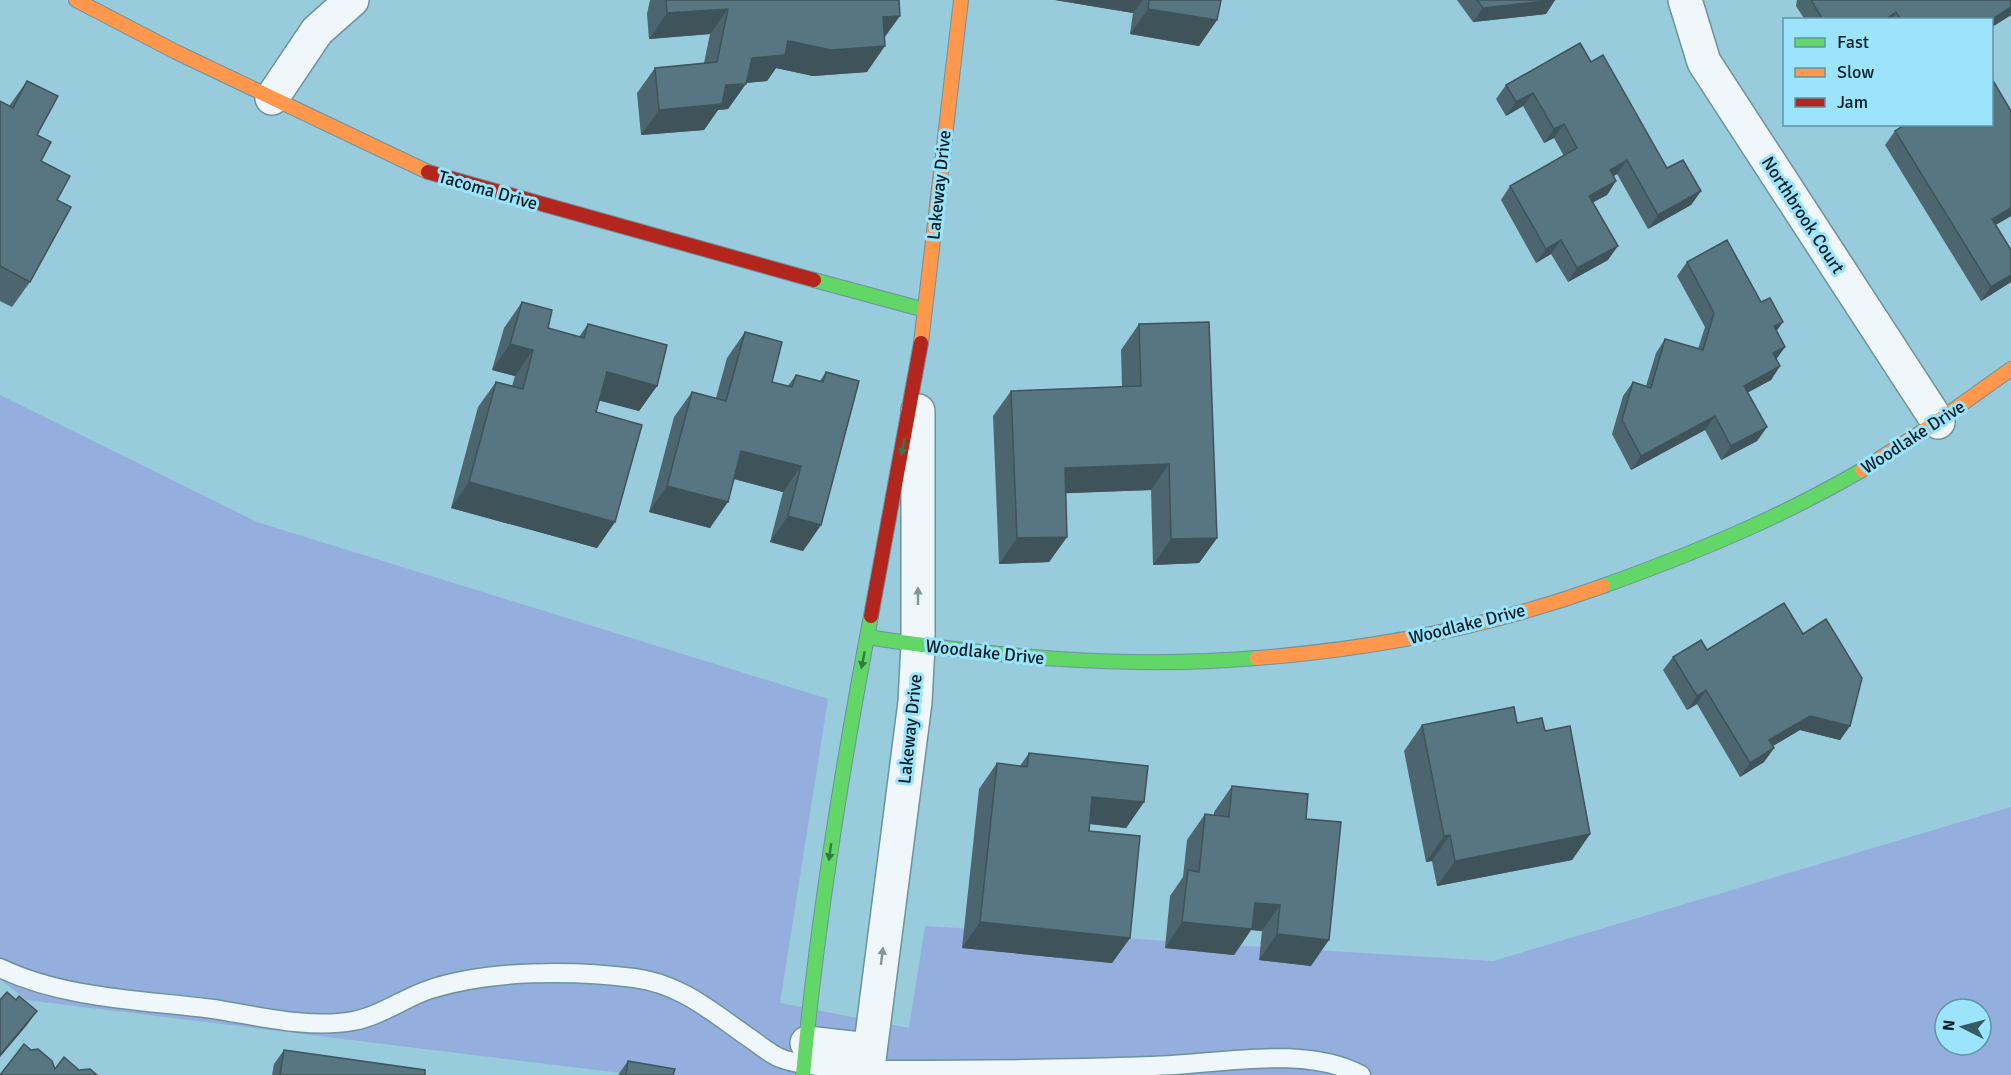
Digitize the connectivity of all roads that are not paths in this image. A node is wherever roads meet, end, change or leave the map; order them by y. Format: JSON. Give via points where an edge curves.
{"nodes":[{"id":1,"x":76,"y":0,"type":"edge"},
{"id":2,"x":352,"y":0,"type":"edge"},
{"id":3,"x":961,"y":0,"type":"edge"},
{"id":4,"x":1685,"y":0,"type":"edge"},
{"id":5,"x":272,"y":98,"type":"junction"},
{"id":6,"x":925,"y":310,"type":"junction"},
{"id":7,"x":918,"y":369,"type":"junction"},
{"id":8,"x":2011,"y":369,"type":"edge"},
{"id":9,"x":1938,"y":422,"type":"junction"},
{"id":10,"x":867,"y":637,"type":"junction"},
{"id":11,"x":918,"y":645,"type":"junction"},
{"id":12,"x":0,"y":968,"type":"edge"},
{"id":13,"x":804,"y":1060,"type":"edge"},
{"id":14,"x":868,"y":1065,"type":"edge"},
{"id":15,"x":1361,"y":1075,"type":"edge"}],
"edges":[{"from":1,"to":5,"type":"street","name":"Tacoma Drive"},
{"from":2,"to":5,"type":"street","via":[[317,31]]},
{"from":3,"to":6,"type":"street","name":"Lakeway Drive"},
{"from":4,"to":9,"type":"street","name":"Northbrook Court","via":[[1704,62]]},
{"from":5,"to":6,"type":"street","name":"Tacoma Drive","via":[[436,176]]},
{"from":6,"to":7,"type":"street","name":"Lakeway Drive"},
{"from":7,"to":10,"type":"street","name":"Lakeway Drive","one_way":true},
{"from":11,"to":7,"type":"street","name":"Lakeway Drive","one_way":true},
{"from":8,"to":9,"type":"street","name":"Woodlake Drive"},
{"from":9,"to":11,"type":"street","name":"Woodlake Drive","via":[[1843,480],[1740,532],[1636,574],[1506,616],[1393,642],[1220,662],[1109,663]]},
{"from":10,"to":11,"type":"street","name":"Woodlake Drive"},
{"from":10,"to":13,"type":"street","name":"Lakeway Drive","one_way":true,"via":[[842,766]]},
{"from":14,"to":11,"type":"street","name":"Lakeway Drive","one_way":true,"via":[[915,702]]},
{"from":12,"to":13,"type":"lane","via":[[70,990],[287,1020],[330,1022],[362,1019],[426,990],[463,982],[539,975],[635,978],[678,990],[702,1002],[780,1058]]},
{"from":13,"to":14,"type":"street"},
{"from":14,"to":15,"type":"lane","via":[[1146,1067],[1298,1060],[1329,1063]]}]}
